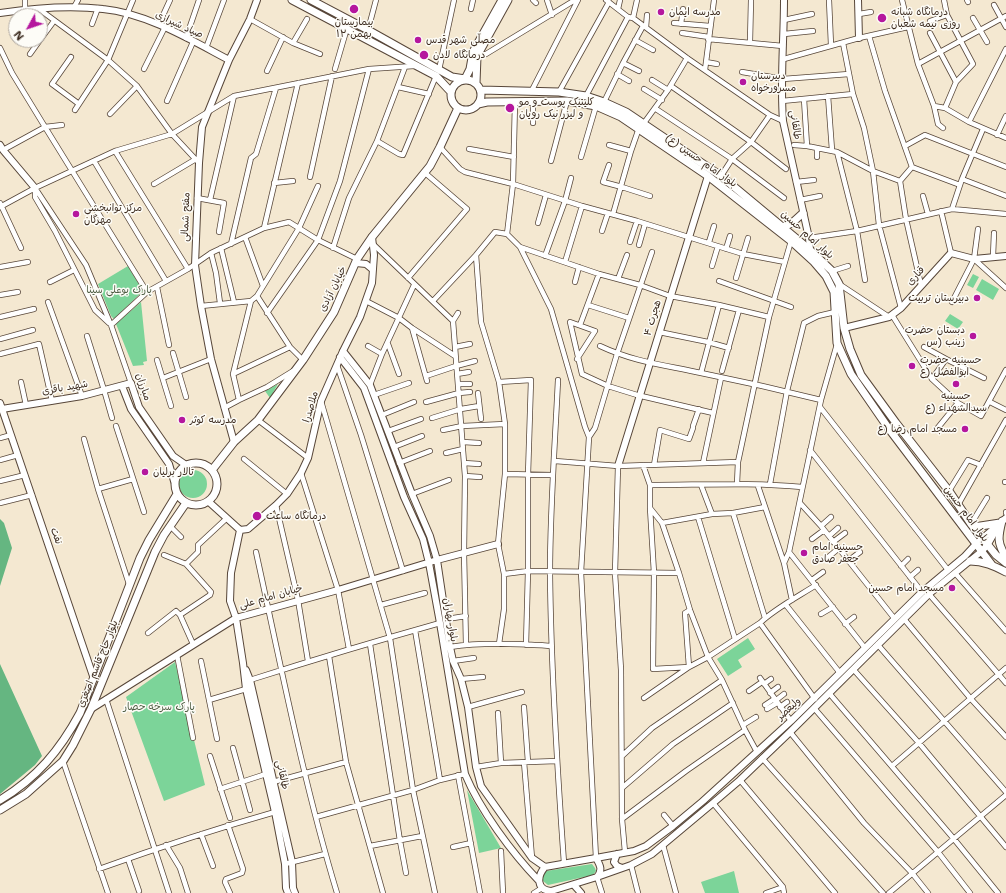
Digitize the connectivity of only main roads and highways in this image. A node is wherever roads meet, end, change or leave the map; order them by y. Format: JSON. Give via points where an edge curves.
{"nodes":[{"id":1,"x":292,"y":0,"type":"edge"},
{"id":2,"x":312,"y":0,"type":"edge"},
{"id":3,"x":502,"y":0,"type":"edge"},
{"id":4,"x":508,"y":0,"type":"edge"},
{"id":5,"x":438,"y":73,"type":"junction"},
{"id":6,"x":465,"y":79,"type":"junction"},
{"id":7,"x":476,"y":83,"type":"junction"},
{"id":8,"x":481,"y":90,"type":"junction"},
{"id":9,"x":451,"y":92,"type":"junction"},
{"id":10,"x":478,"y":104,"type":"junction"},
{"id":11,"x":458,"y":108,"type":"junction"},
{"id":12,"x":641,"y":126,"type":"junction"},
{"id":13,"x":803,"y":213,"type":"road end"},
{"id":14,"x":783,"y":227,"type":"junction"},
{"id":15,"x":837,"y":343,"type":"joint"},
{"id":16,"x":896,"y":423,"type":"junction"},
{"id":17,"x":889,"y":429,"type":"junction"},
{"id":18,"x":212,"y":470,"type":"junction"},
{"id":19,"x":177,"y":494,"type":"junction"},
{"id":20,"x":186,"y":503,"type":"junction"},
{"id":21,"x":166,"y":512,"type":"junction"},
{"id":22,"x":176,"y":517,"type":"junction"},
{"id":23,"x":1003,"y":520,"type":"edge"},
{"id":24,"x":973,"y":526,"type":"junction"},
{"id":25,"x":1006,"y":557,"type":"edge"},
{"id":26,"x":967,"y":558,"type":"road end"},
{"id":27,"x":1006,"y":563,"type":"edge"},
{"id":28,"x":992,"y":565,"type":"junction"},
{"id":29,"x":1005,"y":572,"type":"edge"},
{"id":30,"x":0,"y":800,"type":"edge"},
{"id":31,"x":0,"y":810,"type":"edge"}],
"edges":[{"from":1,"to":5,"type":"main road","via":[[414,66]]},
{"from":2,"to":5,"type":"main road","via":[[368,30]]},
{"from":3,"to":6,"type":"main road","via":[[473,52]]},
{"from":4,"to":7,"type":"main road","via":[[477,56]]},
{"from":5,"to":6,"type":"main road"},
{"from":5,"to":9,"type":"main road"},
{"from":6,"to":7,"type":"main road"},
{"from":6,"to":9,"type":"main road","via":[[455,83]]},
{"from":7,"to":8,"type":"main road"},
{"from":8,"to":10,"type":"main road"},
{"from":8,"to":12,"type":"main road","name":"بلوار امام حسین","via":[[559,92],[586,96],[626,112]]},
{"from":9,"to":11,"type":"main road","via":[[452,101]]},
{"from":10,"to":11,"type":"main road","via":[[468,110]]},
{"from":10,"to":12,"type":"main road","name":"بلوار امام حسین (ع)","via":[[567,101],[596,106]]},
{"from":11,"to":18,"type":"main road","name":"خیابان آزادی","via":[[430,166],[357,261],[334,312],[303,360],[258,420],[234,442]]},
{"from":12,"to":14,"type":"main road","name":"بلوار امام حسین","via":[[721,176]]},
{"from":12,"to":15,"type":"main road","name":"بلوار امام حسین (ع)","via":[[791,241],[814,262],[826,276],[834,292]]},
{"from":13,"to":14,"type":"main road"},
{"from":14,"to":16,"type":"main road","name":"بلوار امام حسین","via":[[832,271],[840,284],[844,328],[850,349],[862,375]]},
{"from":15,"to":17,"type":"main road","name":"بلوار امام حسین","via":[[851,374]]},
{"from":16,"to":17,"type":"main road"},
{"from":16,"to":24,"type":"main road","name":"بلوار امام حسین"},
{"from":17,"to":28,"type":"main road","name":"بلوار امام حسین"},
{"from":18,"to":19,"type":"main road","via":[[200,462],[186,464],[176,474],[174,481]]},
{"from":18,"to":20,"type":"main road","via":[[217,482],[214,495],[208,502],[198,505]]},
{"from":19,"to":20,"type":"main road"},
{"from":19,"to":21,"type":"main road","name":"بلوار حاج قاسم اصغری"},
{"from":20,"to":22,"type":"main road","name":"بلوار حاج قاسم اصغری"},
{"from":21,"to":22,"type":"main road"},
{"from":21,"to":30,"type":"main road","name":"بلوار حاج قاسم اصغری","via":[[149,540],[80,712],[68,735],[56,752],[29,779]]},
{"from":22,"to":31,"type":"main road","name":"بلوار حاج قاسم اصغری","via":[[155,552],[91,709],[73,746],[63,761],[26,794]]},
{"from":23,"to":24,"type":"main road"},
{"from":23,"to":25,"type":"main road","via":[[999,541]]},
{"from":24,"to":27,"type":"main road","name":"بلوار امام حسین","via":[[996,555]]},
{"from":26,"to":28,"type":"main road"},
{"from":28,"to":29,"type":"main road","name":"بلوار امام حسین"}]}
